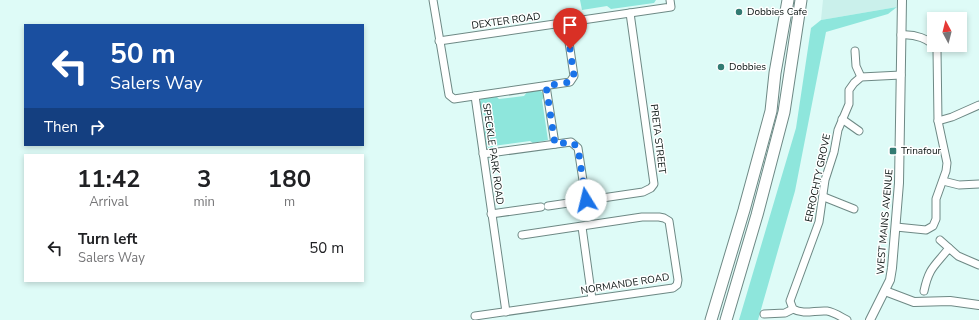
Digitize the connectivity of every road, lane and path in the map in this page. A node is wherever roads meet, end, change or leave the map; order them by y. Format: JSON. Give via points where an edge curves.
{"nodes":[{"id":1,"x":433,"y":0,"type":"edge"},
{"id":2,"x":783,"y":0,"type":"edge"},
{"id":3,"x":788,"y":0,"type":"edge"},
{"id":4,"x":801,"y":0,"type":"edge"},
{"id":5,"x":902,"y":0,"type":"edge"},
{"id":6,"x":670,"y":4,"type":"edge"},
{"id":7,"x":630,"y":13,"type":"junction"},
{"id":8,"x":566,"y":22,"type":"junction"},
{"id":9,"x":782,"y":34,"type":"junction"},
{"id":10,"x":901,"y":35,"type":"junction"},
{"id":11,"x":440,"y":41,"type":"junction"},
{"id":12,"x":855,"y":50,"type":"dead end"},
{"id":13,"x":901,"y":74,"type":"junction"},
{"id":14,"x":861,"y":77,"type":"junction"},
{"id":15,"x":546,"y":86,"type":"junction"},
{"id":16,"x":475,"y":96,"type":"junction"},
{"id":17,"x":979,"y":105,"type":"edge"},
{"id":18,"x":842,"y":119,"type":"junction"},
{"id":19,"x":938,"y":121,"type":"junction"},
{"id":20,"x":859,"y":132,"type":"dead end"},
{"id":21,"x":555,"y":144,"type":"junction"},
{"id":22,"x":483,"y":154,"type":"junction"},
{"id":23,"x":944,"y":181,"type":"junction"},
{"id":24,"x":979,"y":184,"type":"edge"},
{"id":25,"x":824,"y":197,"type":"junction"},
{"id":26,"x":586,"y":200,"type":"junction"},
{"id":27,"x":545,"y":206,"type":"joint"},
{"id":28,"x":854,"y":209,"type":"dead end"},
{"id":29,"x":492,"y":214,"type":"junction"},
{"id":30,"x":582,"y":227,"type":"junction"},
{"id":31,"x":896,"y":227,"type":"junction"},
{"id":32,"x":522,"y":235,"type":"dead end"},
{"id":33,"x":940,"y":240,"type":"dead end"},
{"id":34,"x":949,"y":248,"type":"junction"},
{"id":35,"x":979,"y":265,"type":"edge"},
{"id":36,"x":885,"y":291,"type":"junction"},
{"id":37,"x":924,"y":291,"type":"dead end"},
{"id":38,"x":592,"y":299,"type":"junction"},
{"id":39,"x":979,"y":305,"type":"edge"},
{"id":40,"x":793,"y":309,"type":"junction"},
{"id":41,"x":506,"y":312,"type":"junction"},
{"id":42,"x":764,"y":314,"type":"dead end"},
{"id":43,"x":475,"y":316,"type":"dead end"},
{"id":44,"x":711,"y":320,"type":"edge"},
{"id":45,"x":726,"y":320,"type":"edge"},
{"id":46,"x":847,"y":320,"type":"edge"},
{"id":47,"x":870,"y":320,"type":"edge"}],
"edges":[{"from":1,"to":11,"type":"street"},
{"from":2,"to":9,"type":"highway"},
{"from":3,"to":9,"type":"highway"},
{"from":4,"to":45,"type":"highway","via":[[784,112]]},
{"from":5,"to":10,"type":"street","name":"WEST MAINS AVENUE"},
{"from":6,"to":7,"type":"street","name":"DEXTER ROAD"},
{"from":7,"to":8,"type":"street","name":"DEXTER ROAD"},
{"from":7,"to":26,"type":"street","name":"PRETA STREET","via":[[654,184],[644,191]]},
{"from":8,"to":11,"type":"street","name":"DEXTER ROAD"},
{"from":8,"to":15,"type":"street","via":[[574,76],[570,82]]},
{"from":9,"to":44,"type":"highway","via":[[771,111]]},
{"from":10,"to":13,"type":"street","name":"WEST MAINS AVENUE"},
{"from":10,"to":19,"type":"street","via":[[920,37],[930,42],[937,50]]},
{"from":11,"to":16,"type":"street","via":[[448,95],[454,99]]},
{"from":12,"to":14,"type":"street","via":[[856,66]]},
{"from":13,"to":14,"type":"street"},
{"from":13,"to":31,"type":"street","name":"WEST MAINS AVENUE"},
{"from":14,"to":18,"type":"street","name":"ERROCHTY GROVE","via":[[848,90],[849,104]]},
{"from":15,"to":16,"type":"street"},
{"from":15,"to":21,"type":"street"},
{"from":16,"to":22,"type":"street","name":"SPECKLE PARK ROAD"},
{"from":17,"to":19,"type":"street"},
{"from":18,"to":20,"type":"street"},
{"from":18,"to":25,"type":"street","name":"ERROCHTY GROVE","via":[[825,180]]},
{"from":19,"to":23,"type":"street","via":[[947,163]]},
{"from":21,"to":22,"type":"street"},
{"from":21,"to":26,"type":"street","via":[[572,142],[578,148]]},
{"from":22,"to":29,"type":"street","name":"SPECKLE PARK ROAD"},
{"from":23,"to":24,"type":"street","via":[[959,185]]},
{"from":23,"to":31,"type":"street","via":[[936,199],[936,219],[930,229]]},
{"from":25,"to":28,"type":"street"},
{"from":25,"to":40,"type":"street","name":"ERROCHTY GROVE","via":[[819,222],[792,293],[790,301]]},
{"from":26,"to":27,"type":"street","name":"PRETA STREET"},
{"from":27,"to":29,"type":"street","name":"SPECKLE PARK ROAD"},
{"from":29,"to":41,"type":"street","name":"SPECKLE PARK ROAD"},
{"from":30,"to":32,"type":"street","name":"NORMANDE ROAD"},
{"from":30,"to":38,"type":"street"},
{"from":30,"to":38,"type":"street","name":"NORMANDE ROAD","via":[[642,218],[664,218],[669,221],[678,280],[677,285],[672,288]]},
{"from":31,"to":36,"type":"street","name":"WEST MAINS AVENUE","via":[[890,280]]},
{"from":33,"to":34,"type":"street"},
{"from":34,"to":35,"type":"street","via":[[958,256]]},
{"from":34,"to":37,"type":"street","via":[[928,274]]},
{"from":36,"to":39,"type":"street","via":[[914,302],[950,300]]},
{"from":36,"to":47,"type":"street","name":"WEST MAINS AVENUE"},
{"from":38,"to":41,"type":"street","name":"NORMANDE ROAD"},
{"from":40,"to":42,"type":"street","via":[[785,313]]},
{"from":40,"to":46,"type":"street","via":[[805,313],[829,312]]},
{"from":41,"to":43,"type":"street","name":"NORMANDE ROAD"}]}
